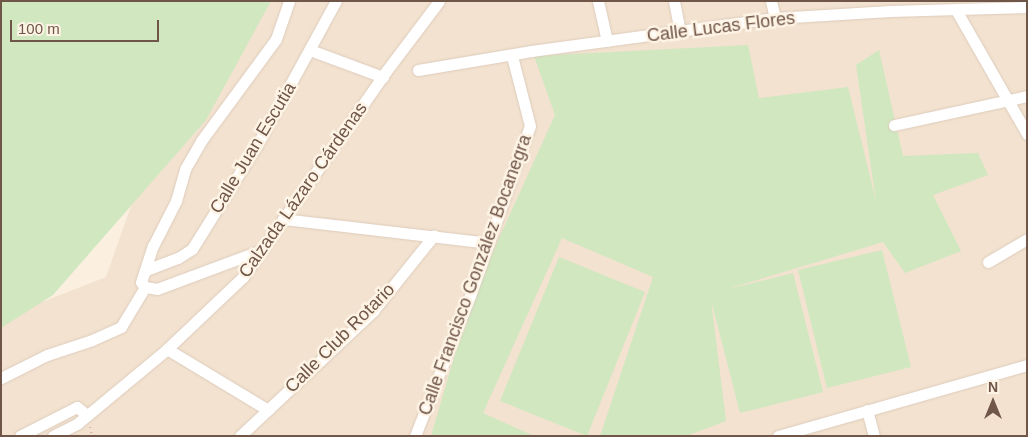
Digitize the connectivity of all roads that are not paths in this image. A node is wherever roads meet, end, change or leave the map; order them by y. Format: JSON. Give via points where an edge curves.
{"nodes":[{"id":1,"x":289,"y":1,"type":"edge"},
{"id":2,"x":336,"y":1,"type":"edge"},
{"id":3,"x":439,"y":1,"type":"edge"},
{"id":4,"x":598,"y":1,"type":"edge"},
{"id":5,"x":674,"y":1,"type":"edge"},
{"id":6,"x":681,"y":1,"type":"edge"},
{"id":7,"x":771,"y":1,"type":"edge"},
{"id":8,"x":908,"y":6,"type":"edge"},
{"id":9,"x":1027,"y":8,"type":"edge"},
{"id":10,"x":956,"y":10,"type":"junction"},
{"id":11,"x":775,"y":18,"type":"junction"},
{"id":12,"x":683,"y":31,"type":"junction"},
{"id":13,"x":608,"y":41,"type":"junction"},
{"id":14,"x":310,"y":50,"type":"junction"},
{"id":15,"x":512,"y":56,"type":"junction"},
{"id":16,"x":418,"y":70,"type":"dead end"},
{"id":17,"x":383,"y":77,"type":"junction"},
{"id":18,"x":1027,"y":96,"type":"edge"},
{"id":19,"x":1007,"y":100,"type":"junction"},
{"id":20,"x":894,"y":124,"type":"dead end"},
{"id":21,"x":1027,"y":134,"type":"edge"},
{"id":22,"x":283,"y":219,"type":"junction"},
{"id":23,"x":434,"y":235,"type":"junction"},
{"id":24,"x":1027,"y":239,"type":"edge"},
{"id":25,"x":488,"y":243,"type":"junction"},
{"id":26,"x":262,"y":250,"type":"junction"},
{"id":27,"x":988,"y":262,"type":"dead end"},
{"id":28,"x":146,"y":270,"type":"junction"},
{"id":29,"x":145,"y":287,"type":"junction"},
{"id":30,"x":167,"y":349,"type":"junction"},
{"id":31,"x":1027,"y":365,"type":"edge"},
{"id":32,"x":1,"y":378,"type":"edge"},
{"id":33,"x":268,"y":410,"type":"junction"},
{"id":34,"x":867,"y":410,"type":"junction"},
{"id":35,"x":87,"y":416,"type":"junction"},
{"id":36,"x":20,"y":436,"type":"edge"},
{"id":37,"x":53,"y":436,"type":"edge"},
{"id":38,"x":240,"y":436,"type":"edge"},
{"id":39,"x":415,"y":436,"type":"edge"},
{"id":40,"x":778,"y":436,"type":"edge"},
{"id":41,"x":874,"y":436,"type":"edge"}],
"edges":[{"from":1,"to":28,"type":"street","via":[[276,39],[186,169]]},
{"from":2,"to":14,"type":"street","name":"Calle Juan Escutia"},
{"from":3,"to":17,"type":"street","name":"Calzada Lázaro Cárdenas"},
{"from":4,"to":13,"type":"street"},
{"from":5,"to":12,"type":"street"},
{"from":6,"to":12,"type":"street"},
{"from":7,"to":11,"type":"street"},
{"from":8,"to":10,"type":"street","name":"Calle Lucas Flores"},
{"from":8,"to":11,"type":"street","name":"Calle Lucas Flores"},
{"from":9,"to":10,"type":"street","name":"Calle Lucas Flores"},
{"from":10,"to":19,"type":"street"},
{"from":11,"to":12,"type":"street","name":"Calle Lucas Flores"},
{"from":12,"to":13,"type":"street","name":"Calle Lucas Flores"},
{"from":13,"to":15,"type":"street","name":"Calle Lucas Flores"},
{"from":14,"to":17,"type":"street"},
{"from":14,"to":28,"type":"street","name":"Calle Juan Escutia","via":[[257,145],[192,249]]},
{"from":15,"to":16,"type":"street","name":"Calle Lucas Flores"},
{"from":15,"to":25,"type":"street","name":"Calle Francisco González Bocanegra","via":[[530,126]]},
{"from":17,"to":22,"type":"street","name":"Calzada Lázaro Cárdenas"},
{"from":18,"to":19,"type":"street"},
{"from":19,"to":20,"type":"street"},
{"from":19,"to":21,"type":"street"},
{"from":22,"to":23,"type":"street"},
{"from":22,"to":26,"type":"street","name":"Calzada Lázaro Cárdenas"},
{"from":23,"to":25,"type":"street"},
{"from":23,"to":33,"type":"street","name":"Calle Club Rotario","via":[[373,311]]},
{"from":24,"to":27,"type":"street"},
{"from":25,"to":39,"type":"street","name":"Calle Francisco González Bocanegra"},
{"from":26,"to":29,"type":"street","via":[[157,289]]},
{"from":26,"to":30,"type":"street","name":"Calzada Lázaro Cárdenas","via":[[243,277]]},
{"from":28,"to":29,"type":"street","via":[[141,282]]},
{"from":29,"to":32,"type":"street","via":[[120,326],[92,340],[47,355]]},
{"from":30,"to":33,"type":"street"},
{"from":30,"to":35,"type":"street","name":"Calzada Lázaro Cárdenas"},
{"from":31,"to":34,"type":"street"},
{"from":33,"to":38,"type":"street","name":"Calle Club Rotario"},
{"from":34,"to":40,"type":"street"},
{"from":34,"to":41,"type":"street"},
{"from":35,"to":36,"type":"street","via":[[77,407]]},
{"from":35,"to":37,"type":"street","name":"Calzada Lázaro Cárdenas"}]}
